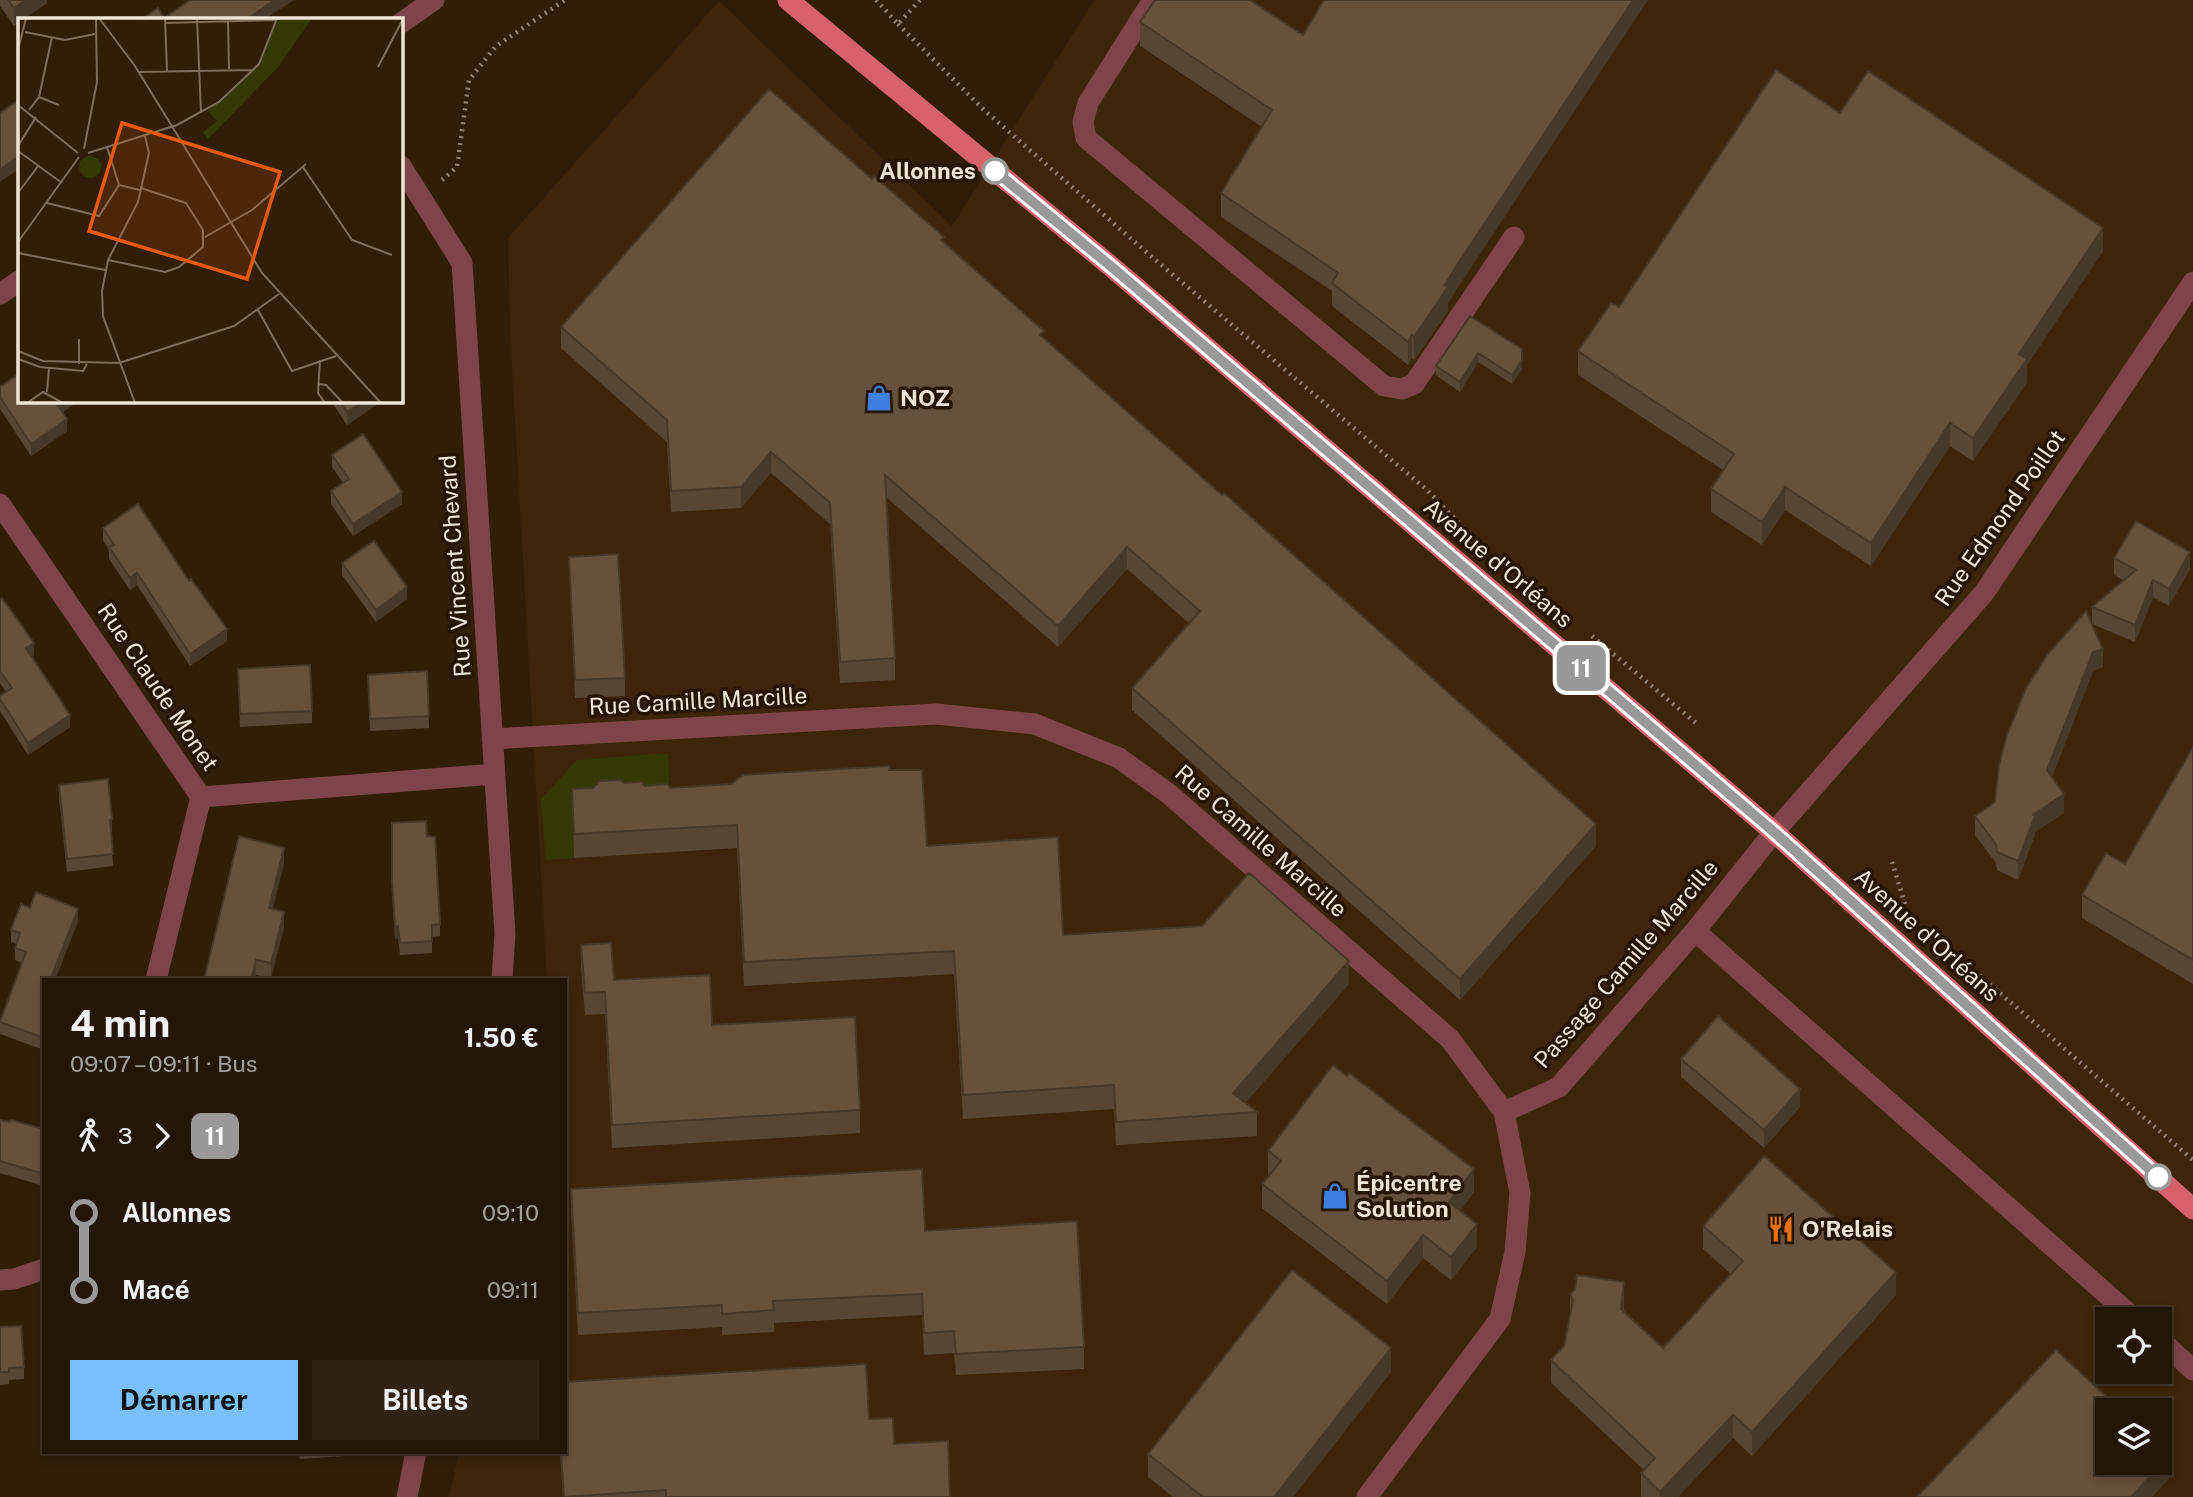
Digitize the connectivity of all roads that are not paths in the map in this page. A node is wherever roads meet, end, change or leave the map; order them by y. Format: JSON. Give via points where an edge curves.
{"nodes":[{"id":1,"x":434,"y":0,"type":"edge"},
{"id":2,"x":788,"y":0,"type":"edge"},
{"id":3,"x":1153,"y":0,"type":"edge"},
{"id":4,"x":402,"y":22,"type":"edge"},
{"id":5,"x":402,"y":168,"type":"edge"},
{"id":6,"x":1514,"y":237,"type":"dead end"},
{"id":7,"x":18,"y":282,"type":"edge"},
{"id":8,"x":2193,"y":282,"type":"edge"},
{"id":9,"x":0,"y":294,"type":"edge"},
{"id":10,"x":0,"y":503,"type":"edge"},
{"id":11,"x":492,"y":739,"type":"junction"},
{"id":12,"x":495,"y":774,"type":"junction"},
{"id":13,"x":201,"y":797,"type":"junction"},
{"id":14,"x":1774,"y":832,"type":"junction"},
{"id":15,"x":1695,"y":931,"type":"junction"},
{"id":16,"x":156,"y":978,"type":"edge"},
{"id":17,"x":502,"y":978,"type":"edge"},
{"id":18,"x":1504,"y":1112,"type":"junction"},
{"id":19,"x":2193,"y":1209,"type":"edge"},
{"id":20,"x":42,"y":1270,"type":"edge"},
{"id":21,"x":0,"y":1280,"type":"edge"},
{"id":22,"x":2121,"y":1307,"type":"edge"},
{"id":23,"x":2172,"y":1351,"type":"edge"},
{"id":24,"x":2193,"y":1370,"type":"edge"},
{"id":25,"x":416,"y":1454,"type":"edge"},
{"id":26,"x":407,"y":1497,"type":"edge"},
{"id":27,"x":1367,"y":1497,"type":"edge"}],
"edges":[{"from":1,"to":4,"type":"street"},
{"from":2,"to":14,"type":"main road","name":"Avenue d'Orléans","via":[[1113,268]]},
{"from":3,"to":6,"type":"street","via":[[1088,103],[1083,122],[1086,138],[1384,386],[1414,384]]},
{"from":5,"to":11,"type":"street","name":"Rue Vincent Chevard","via":[[462,263]]},
{"from":7,"to":9,"type":"street"},
{"from":8,"to":14,"type":"street","name":"Rue Edmond Poillot","via":[[1984,593]]},
{"from":10,"to":13,"type":"street","name":"Rue Claude Monet"},
{"from":11,"to":12,"type":"street","name":"Rue Vincent Chevard"},
{"from":11,"to":18,"type":"street","name":"Rue Camille Marcille","via":[[936,714],[1035,724],[1119,758],[1169,794],[1450,1039]]},
{"from":12,"to":13,"type":"street","name":"Rue Claude Monet"},
{"from":12,"to":17,"type":"street","name":"Rue Vincent Chevard","via":[[505,934]]},
{"from":13,"to":16,"type":"street"},
{"from":14,"to":15,"type":"street","name":"Passage Camille Marcille"},
{"from":14,"to":19,"type":"main road","name":"Avenue d'Orléans"},
{"from":15,"to":18,"type":"street","name":"Passage Camille Marcille","via":[[1559,1087]]},
{"from":15,"to":22,"type":"street"},
{"from":18,"to":27,"type":"street","name":"Rue Camille Marcille","via":[[1520,1193],[1516,1252],[1500,1319]]},
{"from":20,"to":21,"type":"street"},
{"from":23,"to":24,"type":"street"},
{"from":25,"to":26,"type":"street"}]}
